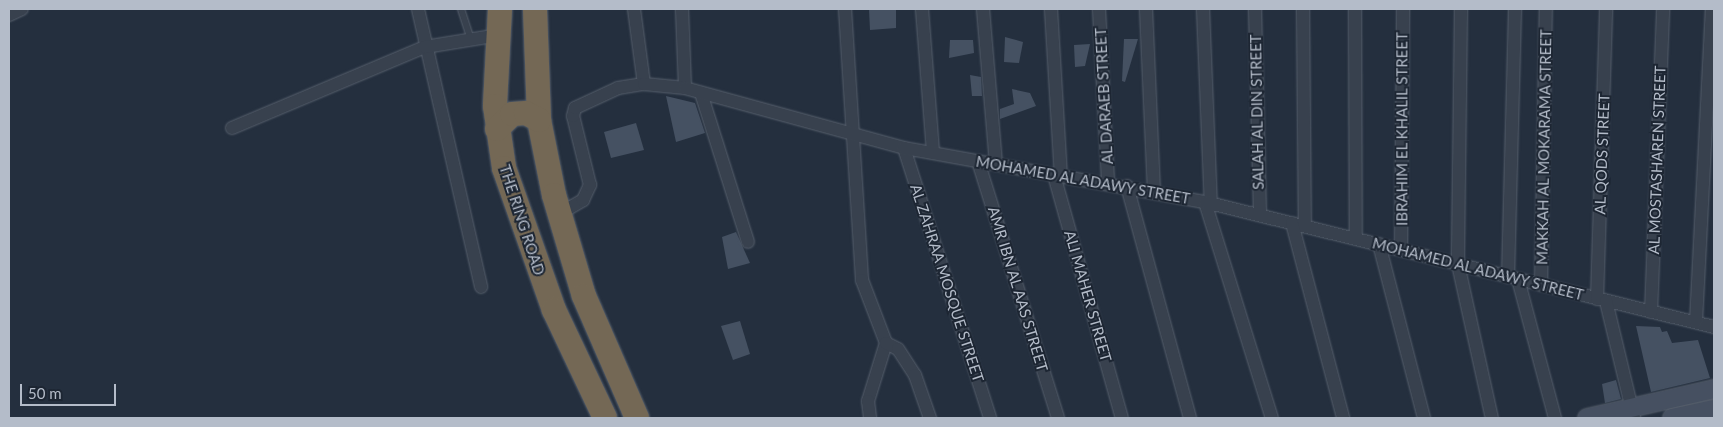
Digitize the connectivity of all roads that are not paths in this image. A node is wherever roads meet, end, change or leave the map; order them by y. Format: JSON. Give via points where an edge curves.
{"nodes":[{"id":1,"x":22,"y":9,"type":"edge"},
{"id":2,"x":418,"y":9,"type":"edge"},
{"id":3,"x":461,"y":9,"type":"edge"},
{"id":4,"x":502,"y":9,"type":"edge"},
{"id":5,"x":534,"y":9,"type":"edge"},
{"id":6,"x":634,"y":9,"type":"edge"},
{"id":7,"x":682,"y":9,"type":"edge"},
{"id":8,"x":845,"y":9,"type":"edge"},
{"id":9,"x":922,"y":9,"type":"edge"},
{"id":10,"x":983,"y":9,"type":"edge"},
{"id":11,"x":1051,"y":9,"type":"edge"},
{"id":12,"x":1099,"y":9,"type":"edge"},
{"id":13,"x":1146,"y":9,"type":"edge"},
{"id":14,"x":1203,"y":9,"type":"edge"},
{"id":15,"x":1254,"y":9,"type":"edge"},
{"id":16,"x":1303,"y":9,"type":"edge"},
{"id":17,"x":1355,"y":9,"type":"edge"},
{"id":18,"x":1403,"y":9,"type":"edge"},
{"id":19,"x":1461,"y":9,"type":"edge"},
{"id":20,"x":1515,"y":9,"type":"edge"},
{"id":21,"x":1546,"y":9,"type":"edge"},
{"id":22,"x":1606,"y":9,"type":"edge"},
{"id":23,"x":1663,"y":9,"type":"edge"},
{"id":24,"x":1712,"y":9,"type":"edge"},
{"id":25,"x":9,"y":15,"type":"edge"},
{"id":26,"x":499,"y":35,"type":"junction"},
{"id":27,"x":471,"y":40,"type":"junction"},
{"id":28,"x":425,"y":47,"type":"junction"},
{"id":29,"x":644,"y":84,"type":"junction"},
{"id":30,"x":685,"y":88,"type":"junction"},
{"id":31,"x":701,"y":93,"type":"junction"},
{"id":32,"x":540,"y":120,"type":"junction"},
{"id":33,"x":232,"y":128,"type":"dead end"},
{"id":34,"x":497,"y":129,"type":"junction"},
{"id":35,"x":854,"y":136,"type":"junction"},
{"id":36,"x":904,"y":148,"type":"junction"},
{"id":37,"x":933,"y":153,"type":"junction"},
{"id":38,"x":978,"y":161,"type":"junction"},
{"id":39,"x":996,"y":164,"type":"junction"},
{"id":40,"x":1058,"y":175,"type":"junction"},
{"id":41,"x":1108,"y":184,"type":"junction"},
{"id":42,"x":1127,"y":186,"type":"junction"},
{"id":43,"x":1154,"y":192,"type":"junction"},
{"id":44,"x":1208,"y":203,"type":"junction"},
{"id":45,"x":559,"y":214,"type":"junction"},
{"id":46,"x":1260,"y":215,"type":"junction"},
{"id":47,"x":1292,"y":223,"type":"junction"},
{"id":48,"x":1305,"y":226,"type":"junction"},
{"id":49,"x":1356,"y":239,"type":"junction"},
{"id":50,"x":748,"y":242,"type":"dead end"},
{"id":51,"x":1379,"y":244,"type":"junction"},
{"id":52,"x":1401,"y":250,"type":"junction"},
{"id":53,"x":1458,"y":264,"type":"junction"},
{"id":54,"x":1513,"y":278,"type":"junction"},
{"id":55,"x":1541,"y":285,"type":"junction"},
{"id":56,"x":481,"y":287,"type":"dead end"},
{"id":57,"x":1601,"y":300,"type":"junction"},
{"id":58,"x":1651,"y":312,"type":"junction"},
{"id":59,"x":1696,"y":322,"type":"junction"},
{"id":60,"x":1714,"y":327,"type":"edge"},
{"id":61,"x":886,"y":343,"type":"junction"},
{"id":62,"x":1714,"y":389,"type":"edge"},
{"id":63,"x":1714,"y":409,"type":"edge"},
{"id":64,"x":1633,"y":413,"type":"edge"},
{"id":65,"x":605,"y":418,"type":"edge"},
{"id":66,"x":637,"y":418,"type":"edge"},
{"id":67,"x":870,"y":418,"type":"edge"},
{"id":68,"x":930,"y":418,"type":"edge"},
{"id":69,"x":990,"y":418,"type":"edge"},
{"id":70,"x":1058,"y":418,"type":"edge"},
{"id":71,"x":1122,"y":418,"type":"edge"},
{"id":72,"x":1190,"y":418,"type":"edge"},
{"id":73,"x":1272,"y":418,"type":"edge"},
{"id":74,"x":1343,"y":418,"type":"edge"},
{"id":75,"x":1424,"y":418,"type":"edge"},
{"id":76,"x":1492,"y":418,"type":"edge"},
{"id":77,"x":1555,"y":418,"type":"edge"},
{"id":78,"x":1587,"y":418,"type":"edge"},
{"id":79,"x":1672,"y":418,"type":"edge"}],
"edges":[{"from":1,"to":25,"type":"street"},
{"from":2,"to":28,"type":"street"},
{"from":3,"to":27,"type":"lane"},
{"from":4,"to":5,"type":"highway","via":[[515,17]]},
{"from":4,"to":26,"type":"highway","name":"THE RING ROAD"},
{"from":5,"to":32,"type":"highway"},
{"from":6,"to":29,"type":"street"},
{"from":7,"to":30,"type":"street"},
{"from":8,"to":35,"type":"street"},
{"from":9,"to":37,"type":"street"},
{"from":10,"to":39,"type":"street"},
{"from":11,"to":40,"type":"street","name":"ALI MAHER STREET"},
{"from":12,"to":41,"type":"street","name":"AL DARAEB STREET"},
{"from":13,"to":43,"type":"street"},
{"from":14,"to":44,"type":"street"},
{"from":15,"to":46,"type":"street","name":"SALAH AL DIN STREET"},
{"from":16,"to":48,"type":"street"},
{"from":17,"to":49,"type":"street"},
{"from":18,"to":52,"type":"street","name":"IBRAHIM EL KHALIL STREET"},
{"from":19,"to":53,"type":"street"},
{"from":20,"to":54,"type":"street"},
{"from":21,"to":55,"type":"street","name":"MAKKAH AL MOKARAMA STREET"},
{"from":22,"to":57,"type":"street","name":"AL QODS STREET"},
{"from":23,"to":58,"type":"street","name":"AL MOSTASHAREN STREET"},
{"from":24,"to":59,"type":"street"},
{"from":26,"to":27,"type":"street"},
{"from":26,"to":34,"type":"highway","name":"THE RING ROAD","via":[[494,82]]},
{"from":27,"to":28,"type":"street"},
{"from":28,"to":33,"type":"street"},
{"from":28,"to":56,"type":"street"},
{"from":29,"to":30,"type":"street","name":"MOHAMED AL ADAWY STREET"},
{"from":29,"to":45,"type":"street","name":"MOHAMED AL ADAWY STREET","via":[[618,88],[575,108],[573,116],[590,185],[583,200]]},
{"from":30,"to":31,"type":"street","name":"MOHAMED AL ADAWY STREET"},
{"from":31,"to":35,"type":"street","name":"MOHAMED AL ADAWY STREET"},
{"from":31,"to":50,"type":"street"},
{"from":32,"to":34,"type":"highway","via":[[519,112],[505,117]]},
{"from":32,"to":45,"type":"highway"},
{"from":34,"to":65,"type":"highway","name":"THE RING ROAD","via":[[510,188],[538,270],[570,349]]},
{"from":35,"to":36,"type":"street","name":"MOHAMED AL ADAWY STREET"},
{"from":35,"to":61,"type":"street","via":[[862,280]]},
{"from":36,"to":37,"type":"street","name":"MOHAMED AL ADAWY STREET"},
{"from":36,"to":69,"type":"street","name":"AL ZAHRAA MOSQUE STREET"},
{"from":37,"to":38,"type":"street","name":"MOHAMED AL ADAWY STREET"},
{"from":38,"to":39,"type":"street","name":"MOHAMED AL ADAWY STREET"},
{"from":38,"to":70,"type":"street","name":"AMR IBN AL AAS STREET"},
{"from":39,"to":40,"type":"street","name":"MOHAMED AL ADAWY STREET"},
{"from":40,"to":41,"type":"street","name":"MOHAMED AL ADAWY STREET"},
{"from":40,"to":71,"type":"street","name":"ALI MAHER STREET"},
{"from":41,"to":42,"type":"street","name":"MOHAMED AL ADAWY STREET"},
{"from":42,"to":43,"type":"street","name":"MOHAMED AL ADAWY STREET"},
{"from":42,"to":72,"type":"street"},
{"from":43,"to":44,"type":"street","name":"MOHAMED AL ADAWY STREET"},
{"from":44,"to":46,"type":"street","name":"MOHAMED AL ADAWY STREET"},
{"from":44,"to":73,"type":"street"},
{"from":45,"to":66,"type":"highway","via":[[596,330]]},
{"from":46,"to":47,"type":"street","name":"MOHAMED AL ADAWY STREET"},
{"from":47,"to":48,"type":"street","name":"MOHAMED AL ADAWY STREET"},
{"from":47,"to":74,"type":"street"},
{"from":48,"to":49,"type":"street","name":"MOHAMED AL ADAWY STREET"},
{"from":49,"to":51,"type":"street","name":"MOHAMED AL ADAWY STREET"},
{"from":51,"to":52,"type":"street","name":"MOHAMED AL ADAWY STREET"},
{"from":51,"to":75,"type":"street"},
{"from":52,"to":53,"type":"street","name":"MOHAMED AL ADAWY STREET"},
{"from":53,"to":54,"type":"street","name":"MOHAMED AL ADAWY STREET"},
{"from":53,"to":76,"type":"street"},
{"from":54,"to":55,"type":"street","name":"MOHAMED AL ADAWY STREET"},
{"from":54,"to":77,"type":"street"},
{"from":55,"to":57,"type":"street","name":"MOHAMED AL ADAWY STREET"},
{"from":57,"to":58,"type":"street","name":"MOHAMED AL ADAWY STREET"},
{"from":57,"to":64,"type":"street","name":"AL QODS STREET"},
{"from":58,"to":59,"type":"street","name":"MOHAMED AL ADAWY STREET"},
{"from":59,"to":60,"type":"street","name":"MOHAMED AL ADAWY STREET"},
{"from":61,"to":67,"type":"street","via":[[868,401]]},
{"from":61,"to":68,"type":"street","via":[[898,349],[915,375]]},
{"from":62,"to":64,"type":"main road"},
{"from":63,"to":79,"type":"main road"},
{"from":64,"to":78,"type":"main road"}]}
